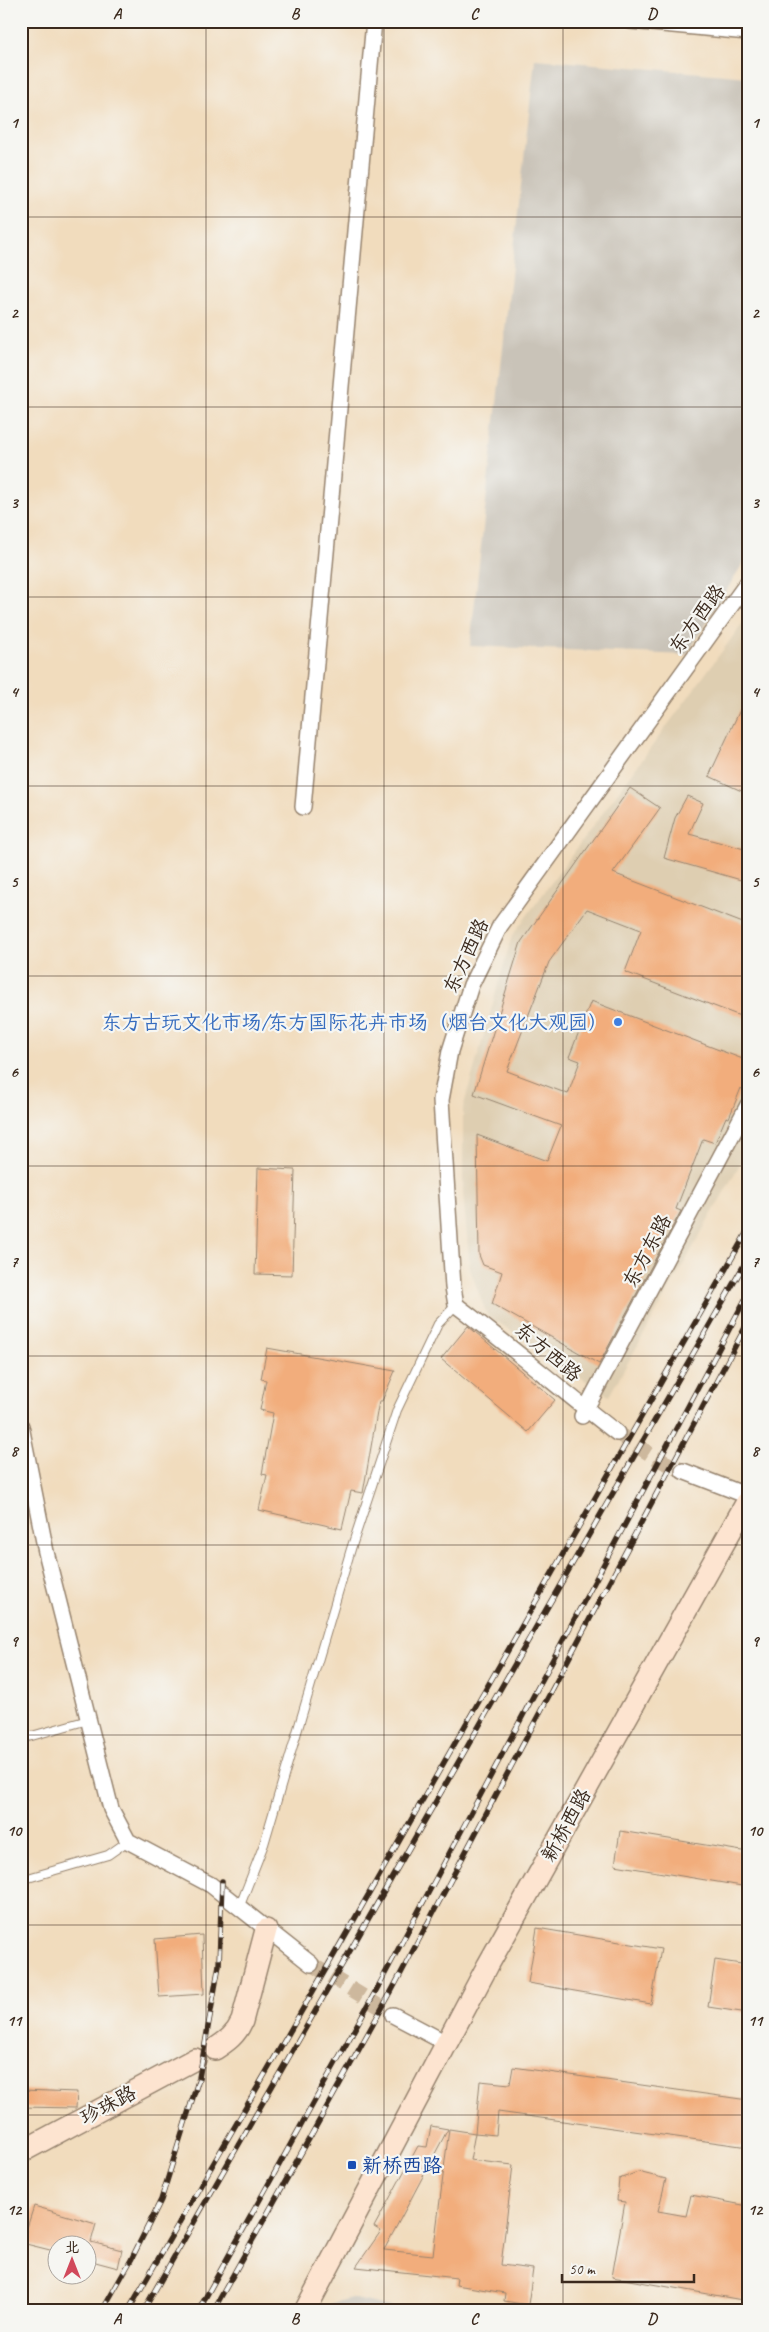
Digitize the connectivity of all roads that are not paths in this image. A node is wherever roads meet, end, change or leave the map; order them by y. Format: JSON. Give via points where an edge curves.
{"nodes":[{"id":1,"x":24,"y":21,"type":"edge"},
{"id":2,"x":374,"y":21,"type":"edge"},
{"id":3,"x":630,"y":21,"type":"edge"},
{"id":4,"x":748,"y":32,"type":"edge"},
{"id":5,"x":21,"y":40,"type":"edge"},
{"id":6,"x":748,"y":582,"type":"edge"},
{"id":7,"x":303,"y":807,"type":"dead end"},
{"id":8,"x":748,"y":1104,"type":"edge"},
{"id":9,"x":456,"y":1305,"type":"junction"},
{"id":10,"x":584,"y":1413,"type":"junction"},
{"id":11,"x":21,"y":1426,"type":"edge"},
{"id":12,"x":616,"y":1433,"type":"tunnel mouth"},
{"id":13,"x":682,"y":1471,"type":"tunnel mouth"},
{"id":14,"x":748,"y":1496,"type":"edge"},
{"id":15,"x":748,"y":1500,"type":"edge"},
{"id":16,"x":88,"y":1720,"type":"junction"},
{"id":17,"x":21,"y":1739,"type":"edge"},
{"id":18,"x":128,"y":1841,"type":"junction"},
{"id":19,"x":21,"y":1880,"type":"edge"},
{"id":20,"x":239,"y":1908,"type":"junction"},
{"id":21,"x":266,"y":1930,"type":"junction"},
{"id":22,"x":311,"y":1964,"type":"tunnel mouth"},
{"id":23,"x":393,"y":2015,"type":"tunnel mouth"},
{"id":24,"x":446,"y":2043,"type":"junction"},
{"id":25,"x":215,"y":2049,"type":"dead end"},
{"id":26,"x":195,"y":2059,"type":"dead end"},
{"id":27,"x":21,"y":2152,"type":"edge"},
{"id":28,"x":304,"y":2311,"type":"edge"}],
"edges":[{"from":1,"to":5,"type":"lane"},
{"from":2,"to":7,"type":"street"},
{"from":3,"to":4,"type":"street"},
{"from":6,"to":9,"type":"street","name":"东方西路","via":[[500,926],[471,985],[450,1051],[441,1100],[452,1287]]},
{"from":8,"to":10,"type":"street","name":"东方东路"},
{"from":9,"to":10,"type":"street","name":"东方西路","via":[[505,1341]]},
{"from":9,"to":20,"type":"lane","via":[[438,1324],[397,1410],[351,1549],[264,1844]]},
{"from":10,"to":12,"type":"street","name":"东方西路"},
{"from":11,"to":16,"type":"street","via":[[46,1552]]},
{"from":13,"to":14,"type":"street"},
{"from":15,"to":24,"type":"street","name":"新桥西路"},
{"from":16,"to":17,"type":"lane"},
{"from":16,"to":18,"type":"street","via":[[110,1809]]},
{"from":18,"to":19,"type":"lane","via":[[108,1855]]},
{"from":18,"to":20,"type":"street","via":[[196,1875]]},
{"from":20,"to":21,"type":"street"},
{"from":21,"to":22,"type":"street"},
{"from":21,"to":25,"type":"street","via":[[242,2022],[228,2041]]},
{"from":23,"to":24,"type":"street"},
{"from":24,"to":28,"type":"street","name":"新桥西路"},
{"from":26,"to":27,"type":"street","name":"珍珠路"}]}
